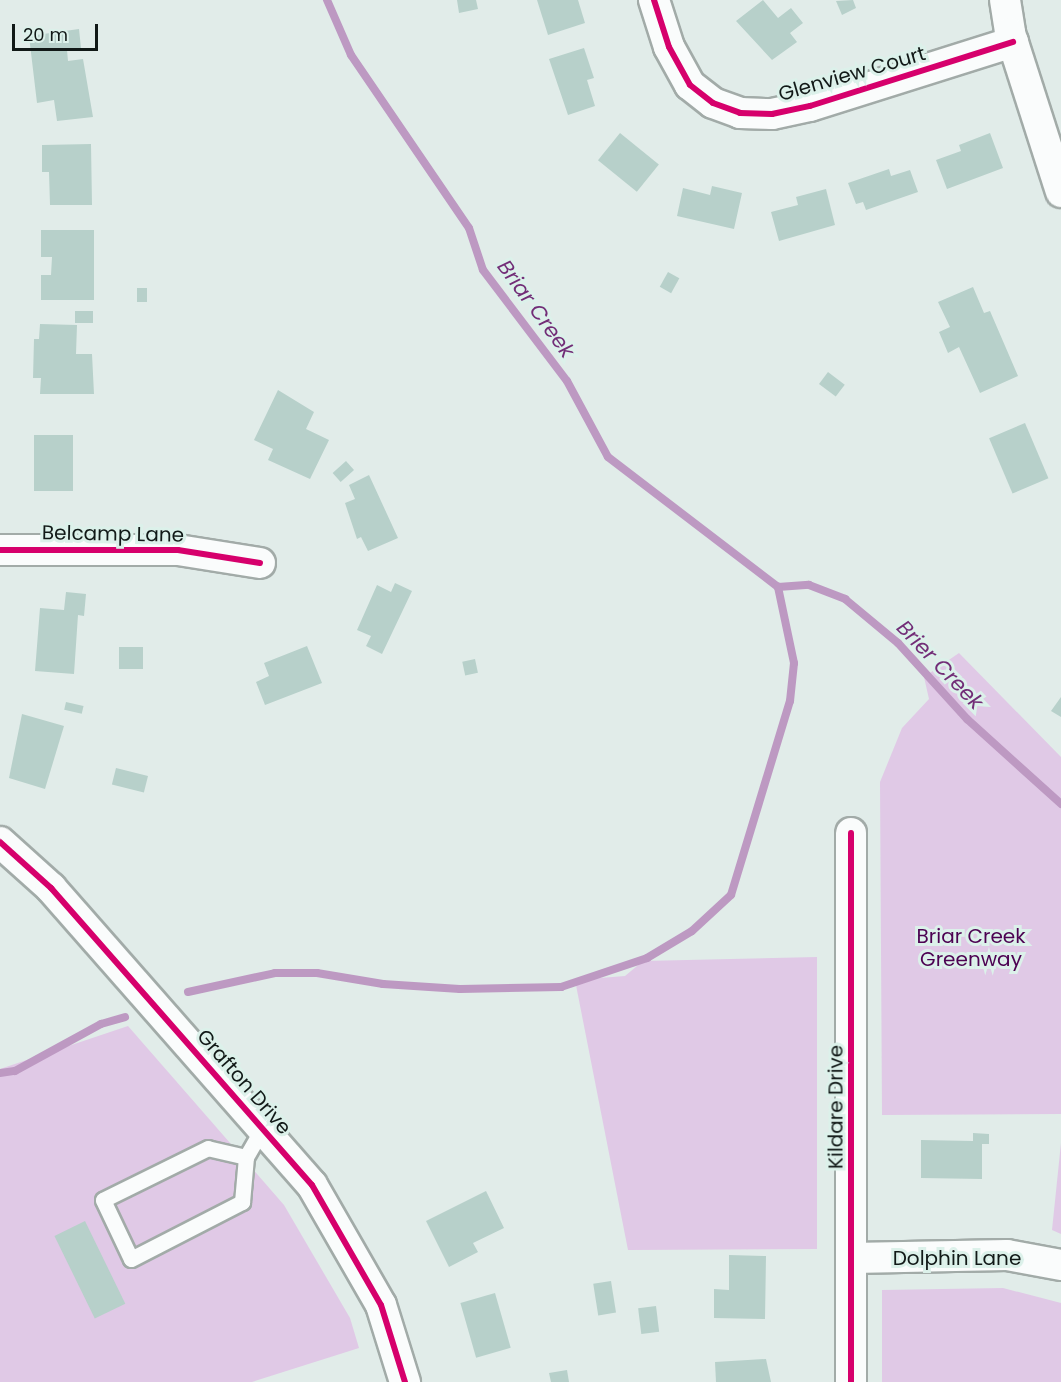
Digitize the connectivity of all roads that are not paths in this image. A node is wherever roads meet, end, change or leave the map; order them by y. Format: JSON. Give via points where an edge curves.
{"nodes":[{"id":1,"x":654,"y":0,"type":"edge"},
{"id":2,"x":1005,"y":0,"type":"edge"},
{"id":3,"x":1013,"y":42,"type":"junction"},
{"id":4,"x":1061,"y":192,"type":"edge"},
{"id":5,"x":0,"y":550,"type":"edge"},
{"id":6,"x":260,"y":563,"type":"dead end"},
{"id":7,"x":850,"y":833,"type":"dead end"},
{"id":8,"x":0,"y":842,"type":"edge"},
{"id":9,"x":262,"y":1129,"type":"junction"},
{"id":10,"x":246,"y":1157,"type":"junction"},
{"id":11,"x":852,"y":1258,"type":"junction"},
{"id":12,"x":1061,"y":1265,"type":"edge"},
{"id":13,"x":405,"y":1382,"type":"edge"},
{"id":14,"x":851,"y":1382,"type":"edge"}],
"edges":[{"from":1,"to":3,"type":"street","name":"Glenview Court","via":[[669,48],[690,85],[713,104],[740,113],[772,114],[810,106]]},
{"from":2,"to":3,"type":"street"},
{"from":3,"to":4,"type":"street"},
{"from":5,"to":6,"type":"street","name":"Belcamp Lane","via":[[178,550]]},
{"from":7,"to":11,"type":"street","name":"Kildare Drive"},
{"from":8,"to":9,"type":"street","name":"Grafton Drive","via":[[51,888]]},
{"from":9,"to":10,"type":"lane"},
{"from":9,"to":13,"type":"street","name":"Grafton Drive","via":[[312,1185],[345,1236],[381,1305]]},
{"from":10,"to":10,"type":"lane","via":[[208,1148],[104,1200],[131,1259],[242,1202]]},
{"from":11,"to":12,"type":"street","name":"Dolphin Lane","via":[[1006,1255]]},
{"from":11,"to":14,"type":"street","name":"Kildare Drive"}]}
